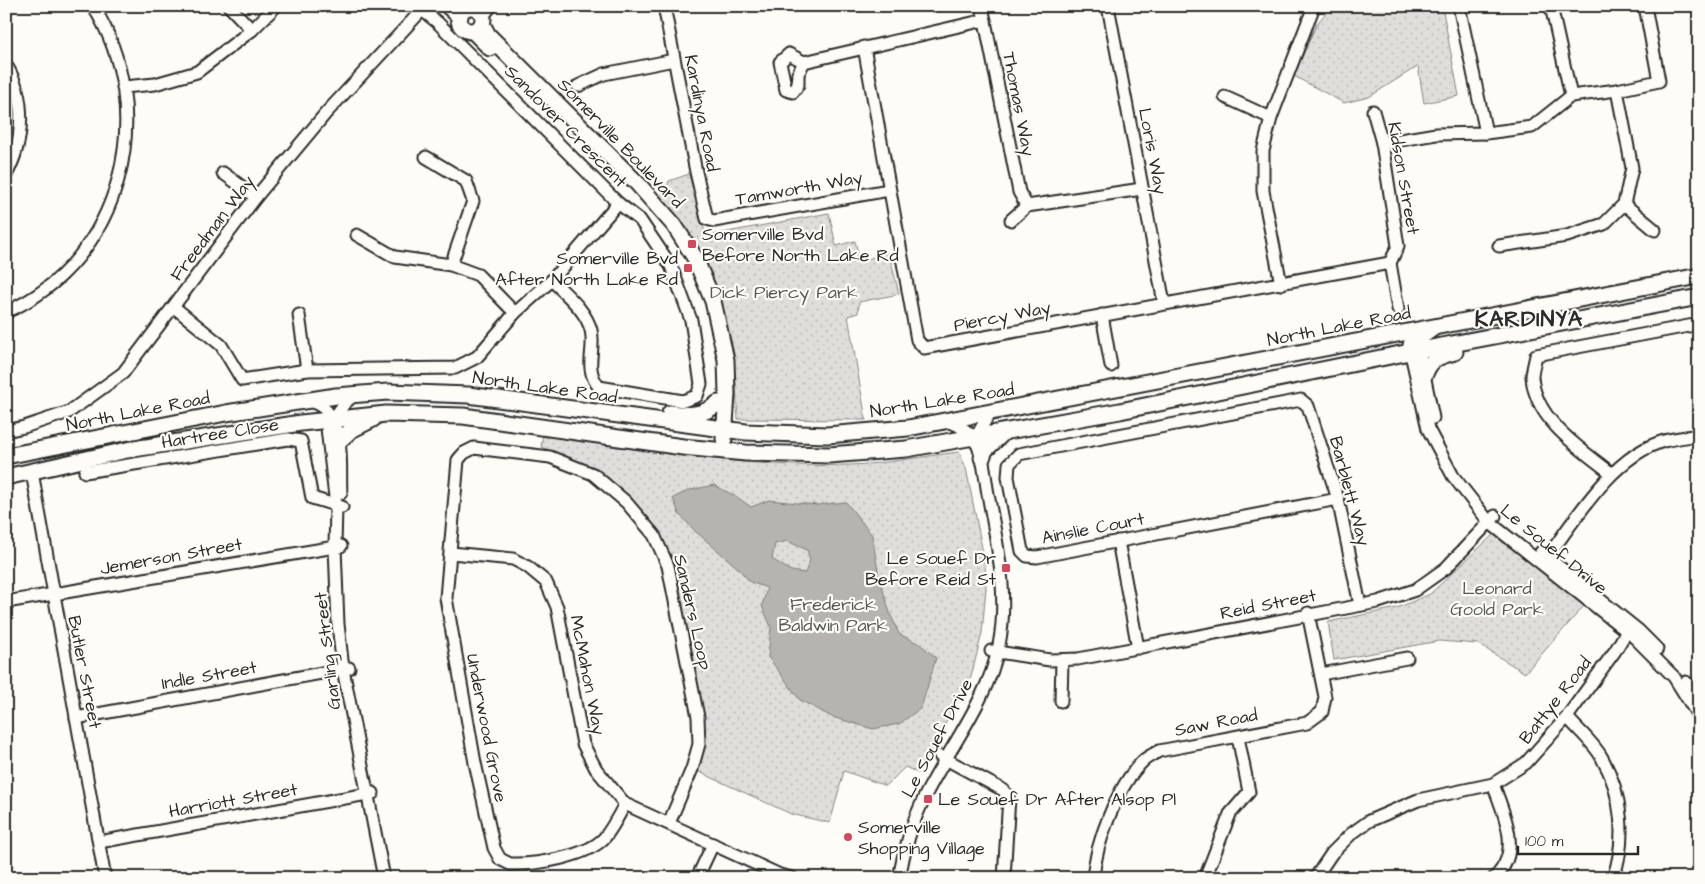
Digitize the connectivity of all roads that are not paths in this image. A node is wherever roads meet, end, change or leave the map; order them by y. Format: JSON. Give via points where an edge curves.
{"nodes":[{"id":1,"x":93,"y":6,"type":"edge"},
{"id":2,"x":229,"y":6,"type":"edge"},
{"id":3,"x":276,"y":6,"type":"edge"},
{"id":4,"x":448,"y":6,"type":"edge"},
{"id":5,"x":664,"y":6,"type":"edge"},
{"id":6,"x":982,"y":6,"type":"edge"},
{"id":7,"x":1108,"y":6,"type":"edge"},
{"id":8,"x":1459,"y":6,"type":"edge"},
{"id":9,"x":1551,"y":6,"type":"edge"},
{"id":10,"x":1645,"y":6,"type":"edge"},
{"id":11,"x":1310,"y":7,"type":"edge"},
{"id":12,"x":420,"y":8,"type":"edge"},
{"id":13,"x":475,"y":14,"type":"edge"},
{"id":14,"x":985,"y":20,"type":"junction"},
{"id":15,"x":252,"y":30,"type":"junction"},
{"id":16,"x":864,"y":47,"type":"junction"},
{"id":17,"x":674,"y":60,"type":"junction"},
{"id":18,"x":804,"y":62,"type":"dead end"},
{"id":19,"x":6,"y":65,"type":"edge"},
{"id":20,"x":578,"y":86,"type":"dead end"},
{"id":21,"x":124,"y":88,"type":"junction"},
{"id":22,"x":1617,"y":90,"type":"junction"},
{"id":23,"x":1225,"y":96,"type":"dead end"},
{"id":24,"x":1571,"y":96,"type":"junction"},
{"id":25,"x":1373,"y":111,"type":"dead end"},
{"id":26,"x":1271,"y":118,"type":"junction"},
{"id":27,"x":1486,"y":133,"type":"junction"},
{"id":28,"x":1382,"y":144,"type":"junction"},
{"id":29,"x":426,"y":157,"type":"dead end"},
{"id":30,"x":223,"y":173,"type":"dead end"},
{"id":31,"x":6,"y":175,"type":"edge"},
{"id":32,"x":1142,"y":189,"type":"junction"},
{"id":33,"x":889,"y":190,"type":"junction"},
{"id":34,"x":256,"y":197,"type":"junction"},
{"id":35,"x":618,"y":203,"type":"junction"},
{"id":36,"x":1624,"y":204,"type":"junction"},
{"id":37,"x":1027,"y":206,"type":"junction"},
{"id":38,"x":1011,"y":220,"type":"dead end"},
{"id":39,"x":714,"y":221,"type":"joint"},
{"id":40,"x":1655,"y":230,"type":"dead end"},
{"id":41,"x":357,"y":235,"type":"dead end"},
{"id":42,"x":1499,"y":246,"type":"dead end"},
{"id":43,"x":1390,"y":263,"type":"junction"},
{"id":44,"x":451,"y":266,"type":"junction"},
{"id":45,"x":1699,"y":276,"type":"edge"},
{"id":46,"x":552,"y":280,"type":"junction"},
{"id":47,"x":1281,"y":284,"type":"junction"},
{"id":48,"x":1699,"y":297,"type":"edge"},
{"id":49,"x":1164,"y":303,"type":"junction"},
{"id":50,"x":174,"y":308,"type":"junction"},
{"id":51,"x":1398,"y":309,"type":"dead end"},
{"id":52,"x":6,"y":312,"type":"edge"},
{"id":53,"x":515,"y":313,"type":"junction"},
{"id":54,"x":299,"y":315,"type":"dead end"},
{"id":55,"x":1102,"y":315,"type":"junction"},
{"id":56,"x":1442,"y":324,"type":"junction"},
{"id":57,"x":1699,"y":324,"type":"edge"},
{"id":58,"x":1413,"y":330,"type":"junction"},
{"id":59,"x":1506,"y":333,"type":"junction"},
{"id":60,"x":1413,"y":349,"type":"junction"},
{"id":61,"x":1310,"y":350,"type":"junction"},
{"id":62,"x":1111,"y":366,"type":"dead end"},
{"id":63,"x":307,"y":370,"type":"junction"},
{"id":64,"x":1425,"y":374,"type":"junction"},
{"id":65,"x":355,"y":394,"type":"junction"},
{"id":66,"x":308,"y":400,"type":"junction"},
{"id":67,"x":1290,"y":400,"type":"joint"},
{"id":68,"x":718,"y":403,"type":"junction"},
{"id":69,"x":594,"y":412,"type":"junction"},
{"id":70,"x":990,"y":412,"type":"junction"},
{"id":71,"x":386,"y":414,"type":"junction"},
{"id":72,"x":334,"y":419,"type":"junction"},
{"id":73,"x":947,"y":421,"type":"junction"},
{"id":74,"x":6,"y":430,"type":"edge"},
{"id":75,"x":720,"y":430,"type":"junction"},
{"id":76,"x":1004,"y":432,"type":"junction"},
{"id":77,"x":1699,"y":435,"type":"edge"},
{"id":78,"x":974,"y":437,"type":"junction"},
{"id":79,"x":339,"y":441,"type":"junction"},
{"id":80,"x":718,"y":450,"type":"junction"},
{"id":81,"x":464,"y":452,"type":"joint"},
{"id":82,"x":6,"y":456,"type":"edge"},
{"id":83,"x":982,"y":458,"type":"junction"},
{"id":84,"x":32,"y":472,"type":"junction"},
{"id":85,"x":85,"y":472,"type":"dead end"},
{"id":86,"x":1611,"y":473,"type":"junction"},
{"id":87,"x":6,"y":477,"type":"edge"},
{"id":88,"x":1338,"y":499,"type":"junction"},
{"id":89,"x":339,"y":506,"type":"junction"},
{"id":90,"x":1492,"y":519,"type":"junction"},
{"id":91,"x":1118,"y":541,"type":"junction"},
{"id":92,"x":339,"y":546,"type":"junction"},
{"id":93,"x":451,"y":553,"type":"junction"},
{"id":94,"x":1546,"y":560,"type":"junction"},
{"id":95,"x":53,"y":594,"type":"junction"},
{"id":96,"x":6,"y":602,"type":"edge"},
{"id":97,"x":1360,"y":605,"type":"junction"},
{"id":98,"x":1308,"y":613,"type":"junction"},
{"id":99,"x":1632,"y":630,"type":"junction"},
{"id":100,"x":995,"y":648,"type":"junction"},
{"id":101,"x":1138,"y":648,"type":"junction"},
{"id":102,"x":1406,"y":658,"type":"dead end"},
{"id":103,"x":1062,"y":660,"type":"junction"},
{"id":104,"x":346,"y":668,"type":"junction"},
{"id":105,"x":1321,"y":674,"type":"junction"},
{"id":106,"x":1061,"y":701,"type":"dead end"},
{"id":107,"x":1699,"y":701,"type":"edge"},
{"id":108,"x":1567,"y":717,"type":"junction"},
{"id":109,"x":1699,"y":717,"type":"edge"},
{"id":110,"x":76,"y":718,"type":"junction"},
{"id":111,"x":1238,"y":737,"type":"junction"},
{"id":112,"x":942,"y":757,"type":"junction"},
{"id":113,"x":1493,"y":784,"type":"junction"},
{"id":114,"x":370,"y":794,"type":"junction"},
{"id":115,"x":626,"y":804,"type":"junction"},
{"id":116,"x":669,"y":823,"type":"junction"},
{"id":117,"x":99,"y":842,"type":"junction"},
{"id":118,"x":713,"y":844,"type":"junction"},
{"id":119,"x":105,"y":878,"type":"edge"},
{"id":120,"x":384,"y":878,"type":"edge"},
{"id":121,"x":390,"y":878,"type":"edge"},
{"id":122,"x":698,"y":878,"type":"edge"},
{"id":123,"x":792,"y":878,"type":"edge"},
{"id":124,"x":893,"y":878,"type":"edge"},
{"id":125,"x":900,"y":878,"type":"edge"},
{"id":126,"x":1004,"y":878,"type":"edge"},
{"id":127,"x":1094,"y":878,"type":"edge"},
{"id":128,"x":1205,"y":878,"type":"edge"},
{"id":129,"x":1315,"y":878,"type":"edge"},
{"id":130,"x":1494,"y":878,"type":"edge"},
{"id":131,"x":1613,"y":878,"type":"edge"}],
"edges":[{"from":1,"to":21,"type":"street","via":[[116,56]]},
{"from":2,"to":15,"type":"street"},
{"from":3,"to":15,"type":"street"},
{"from":4,"to":13,"type":"main road","name":"Somerville Boulevard"},
{"from":5,"to":17,"type":"street","name":"Kardinya Road"},
{"from":6,"to":14,"type":"street","name":"Thomas Way"},
{"from":7,"to":32,"type":"street","name":"Loris Way"},
{"from":8,"to":27,"type":"street"},
{"from":9,"to":24,"type":"street"},
{"from":10,"to":22,"type":"street","via":[[1658,81]]},
{"from":11,"to":26,"type":"street"},
{"from":12,"to":34,"type":"street","name":"Freedman Way"},
{"from":12,"to":35,"type":"street","name":"Sandover Crescent"},
{"from":13,"to":68,"type":"main road","name":"Somerville Boulevard","via":[[640,195],[685,257],[712,321],[721,372]]},
{"from":13,"to":75,"type":"main road","name":"Somerville Boulevard","via":[[488,35],[637,183],[674,225],[692,252],[709,290],[725,353],[728,377]]},
{"from":14,"to":16,"type":"street"},
{"from":14,"to":37,"type":"street","name":"Thomas Way","via":[[1019,192]]},
{"from":15,"to":21,"type":"street","via":[[197,72],[155,84]]},
{"from":16,"to":18,"type":"street"},
{"from":16,"to":33,"type":"street","name":"Piercy Way"},
{"from":17,"to":20,"type":"street","via":[[604,74]]},
{"from":17,"to":39,"type":"street","name":"Kardinya Road","via":[[705,215]]},
{"from":19,"to":31,"type":"street","via":[[19,96],[21,123],[16,151]]},
{"from":21,"to":52,"type":"street","via":[[123,155],[114,199],[88,245],[57,279]]},
{"from":22,"to":24,"type":"street"},
{"from":22,"to":36,"type":"street","via":[[1632,168]]},
{"from":23,"to":26,"type":"street"},
{"from":24,"to":27,"type":"street","via":[[1532,127]]},
{"from":25,"to":28,"type":"street","name":"Kidson Street"},
{"from":26,"to":47,"type":"street","via":[[1263,151],[1263,191]]},
{"from":27,"to":28,"type":"street","via":[[1436,134]]},
{"from":28,"to":43,"type":"street","name":"Kidson Street","via":[[1398,246]]},
{"from":29,"to":44,"type":"street","via":[[466,181],[473,201]]},
{"from":30,"to":34,"type":"street"},
{"from":32,"to":37,"type":"street"},
{"from":32,"to":49,"type":"street","name":"Loris Way"},
{"from":33,"to":39,"type":"street","name":"Tamworth Way"},
{"from":33,"to":55,"type":"street","name":"Piercy Way","via":[[916,340],[924,348]]},
{"from":34,"to":50,"type":"street","name":"Freedman Way"},
{"from":35,"to":46,"type":"street","name":"Sandover Crescent"},
{"from":35,"to":46,"type":"street","via":[[640,220],[671,266],[691,320],[701,384],[697,396],[683,401],[599,387],[591,377],[591,330],[580,309]]},
{"from":36,"to":40,"type":"street"},
{"from":36,"to":42,"type":"street","via":[[1604,224],[1568,236]]},
{"from":37,"to":38,"type":"street"},
{"from":41,"to":44,"type":"street","via":[[395,257]]},
{"from":43,"to":47,"type":"street","name":"Piercy Way"},
{"from":43,"to":51,"type":"street","name":"Kidson Street"},
{"from":44,"to":53,"type":"street","via":[[478,276]]},
{"from":45,"to":56,"type":"main road","name":"North Lake Road"},
{"from":46,"to":53,"type":"street","name":"Sandover Crescent"},
{"from":47,"to":49,"type":"street","name":"Piercy Way"},
{"from":48,"to":59,"type":"main road","name":"North Lake Road"},
{"from":49,"to":55,"type":"street","name":"Piercy Way"},
{"from":50,"to":63,"type":"street","name":"Sandover Crescent","via":[[221,346],[242,380]]},
{"from":50,"to":74,"type":"street","name":"Freedman Way","via":[[123,372],[69,412]]},
{"from":53,"to":63,"type":"street","name":"Sandover Crescent","via":[[477,357],[455,368]]},
{"from":54,"to":63,"type":"street"},
{"from":55,"to":62,"type":"street"},
{"from":56,"to":58,"type":"main road","name":"North Lake Road"},
{"from":56,"to":60,"type":"street"},
{"from":57,"to":86,"type":"street","via":[[1536,355],[1532,377],[1537,397],[1551,421]]},
{"from":58,"to":60,"type":"street","name":"Le Souef Drive"},
{"from":58,"to":61,"type":"main road","name":"North Lake Road"},
{"from":59,"to":60,"type":"main road","name":"North Lake Road"},
{"from":59,"to":64,"type":"main road","via":[[1476,347],[1438,356],[1429,363]]},
{"from":60,"to":61,"type":"main road","via":[[1402,342],[1336,353]]},
{"from":60,"to":64,"type":"street","name":"Le Souef Drive"},
{"from":60,"to":76,"type":"main road","name":"North Lake Road"},
{"from":60,"to":90,"type":"street","name":"Le Souef Drive","via":[[1428,429],[1453,476]]},
{"from":61,"to":70,"type":"main road","name":"North Lake Road"},
{"from":64,"to":90,"type":"street","name":"Le Souef Drive","via":[[1438,435],[1458,473]]},
{"from":65,"to":66,"type":"main road","name":"North Lake Road"},
{"from":65,"to":69,"type":"main road","name":"North Lake Road","via":[[468,395]]},
{"from":65,"to":72,"type":"street","name":"Garling Street"},
{"from":66,"to":72,"type":"street","via":[[324,406]]},
{"from":66,"to":82,"type":"main road","name":"North Lake Road"},
{"from":67,"to":88,"type":"street","name":"Barblett Way","via":[[1301,400],[1308,406]]},
{"from":67,"to":91,"type":"street","name":"Ainslie Court","via":[[1019,454],[1009,464],[1008,477],[1022,551],[1027,556],[1037,558]]},
{"from":68,"to":69,"type":"main road","via":[[707,412],[694,415],[609,409]]},
{"from":68,"to":75,"type":"main road","name":"Somerville Boulevard"},
{"from":69,"to":75,"type":"main road","name":"North Lake Road"},
{"from":70,"to":73,"type":"main road","name":"North Lake Road"},
{"from":70,"to":78,"type":"street"},
{"from":71,"to":72,"type":"main road","name":"North Lake Road"},
{"from":71,"to":79,"type":"main road","via":[[352,430]]},
{"from":71,"to":80,"type":"main road","name":"North Lake Road","via":[[463,416]]},
{"from":72,"to":79,"type":"street","name":"Garling Street"},
{"from":72,"to":84,"type":"main road","name":"North Lake Road","via":[[128,450]]},
{"from":72,"to":89,"type":"street","name":"Garling Street","via":[[327,428]]},
{"from":73,"to":75,"type":"main road","name":"North Lake Road","via":[[908,428],[827,434]]},
{"from":73,"to":78,"type":"street","via":[[962,426]]},
{"from":75,"to":80,"type":"main road","name":"Somerville Boulevard"},
{"from":76,"to":78,"type":"main road","name":"North Lake Road"},
{"from":76,"to":83,"type":"main road","via":[[985,450]]},
{"from":77,"to":86,"type":"street","via":[[1663,441]]},
{"from":78,"to":80,"type":"main road","name":"North Lake Road","via":[[906,449],[829,455]]},
{"from":78,"to":83,"type":"street","name":"Le Souef Drive"},
{"from":78,"to":100,"type":"street","name":"Le Souef Drive","via":[[973,448],[996,572]]},
{"from":79,"to":89,"type":"street","name":"Garling Street"},
{"from":81,"to":93,"type":"street","name":"Underwood Grove","via":[[458,460]]},
{"from":81,"to":116,"type":"street","name":"Sanders Loop","via":[[474,448],[550,457],[593,474],[626,502],[654,534],[668,566],[698,717],[699,744]]},
{"from":83,"to":100,"type":"street","name":"Le Souef Drive","via":[[1002,574],[1002,618]]},
{"from":84,"to":87,"type":"main road","name":"North Lake Road"},
{"from":84,"to":95,"type":"street","name":"Butler Street"},
{"from":85,"to":89,"type":"street","name":"Hartree Close","via":[[288,439],[301,441],[312,498]]},
{"from":86,"to":94,"type":"street"},
{"from":88,"to":91,"type":"street","name":"Ainslie Court"},
{"from":88,"to":97,"type":"street","name":"Barblett Way"},
{"from":89,"to":92,"type":"street","name":"Garling Street"},
{"from":90,"to":94,"type":"street","name":"Le Souef Drive"},
{"from":90,"to":97,"type":"street","name":"Reid Street","via":[[1446,568],[1415,590]]},
{"from":91,"to":101,"type":"street"},
{"from":92,"to":95,"type":"street","name":"Jemerson Street"},
{"from":92,"to":104,"type":"street","name":"Garling Street"},
{"from":93,"to":115,"type":"street","name":"McMahon Way","via":[[513,560],[546,582],[557,607],[583,744],[596,769]]},
{"from":93,"to":115,"type":"street","name":"Underwood Grove","via":[[446,598],[450,627],[475,763],[494,848],[500,859],[520,864],[575,855],[592,848],[604,838]]},
{"from":94,"to":99,"type":"street","name":"Le Souef Drive"},
{"from":95,"to":96,"type":"street","name":"Jemerson Street"},
{"from":95,"to":110,"type":"street","name":"Butler Street"},
{"from":97,"to":98,"type":"street","name":"Reid Street"},
{"from":98,"to":101,"type":"street","name":"Reid Street"},
{"from":98,"to":105,"type":"street","name":"Saw Road"},
{"from":99,"to":107,"type":"street","name":"Le Souef Drive","via":[[1680,674]]},
{"from":99,"to":108,"type":"street","name":"Battye Road"},
{"from":99,"to":109,"type":"street","name":"Le Souef Drive","via":[[1674,677]]},
{"from":100,"to":103,"type":"street","name":"Reid Street"},
{"from":100,"to":112,"type":"street","name":"Le Souef Drive","via":[[973,711]]},
{"from":101,"to":103,"type":"street","name":"Reid Street"},
{"from":102,"to":105,"type":"street"},
{"from":103,"to":106,"type":"street"},
{"from":104,"to":110,"type":"street","name":"Indle Street"},
{"from":104,"to":114,"type":"street","name":"Garling Street"},
{"from":105,"to":111,"type":"street","name":"Saw Road","via":[[1325,698],[1322,712],[1307,722]]},
{"from":108,"to":113,"type":"street","name":"Battye Road","via":[[1526,763]]},
{"from":108,"to":131,"type":"street","via":[[1602,757],[1614,788],[1622,831],[1619,861]]},
{"from":110,"to":117,"type":"street","name":"Butler Street"},
{"from":111,"to":127,"type":"street","name":"Saw Road","via":[[1159,751],[1143,760],[1130,776],[1105,829],[1098,846]]},
{"from":111,"to":128,"type":"street","via":[[1249,792],[1230,814]]},
{"from":112,"to":124,"type":"street","name":"Le Souef Drive","via":[[922,788],[907,822]]},
{"from":112,"to":125,"type":"street","name":"Le Souef Drive","via":[[916,815]]},
{"from":112,"to":126,"type":"street","via":[[1003,790],[1009,797]]},
{"from":113,"to":129,"type":"street","name":"Battye Road","via":[[1418,800],[1369,821],[1332,853]]},
{"from":113,"to":130,"type":"street","via":[[1511,836],[1508,857]]},
{"from":114,"to":117,"type":"street","name":"Harriott Street"},
{"from":114,"to":120,"type":"street","name":"Garling Street"},
{"from":114,"to":121,"type":"street","name":"Garling Street"},
{"from":115,"to":116,"type":"street","name":"McMahon Way"},
{"from":116,"to":118,"type":"street","name":"McMahon Way"},
{"from":117,"to":119,"type":"street","name":"Butler Street"},
{"from":118,"to":122,"type":"street"},
{"from":118,"to":123,"type":"street","name":"McMahon Way"}]}
